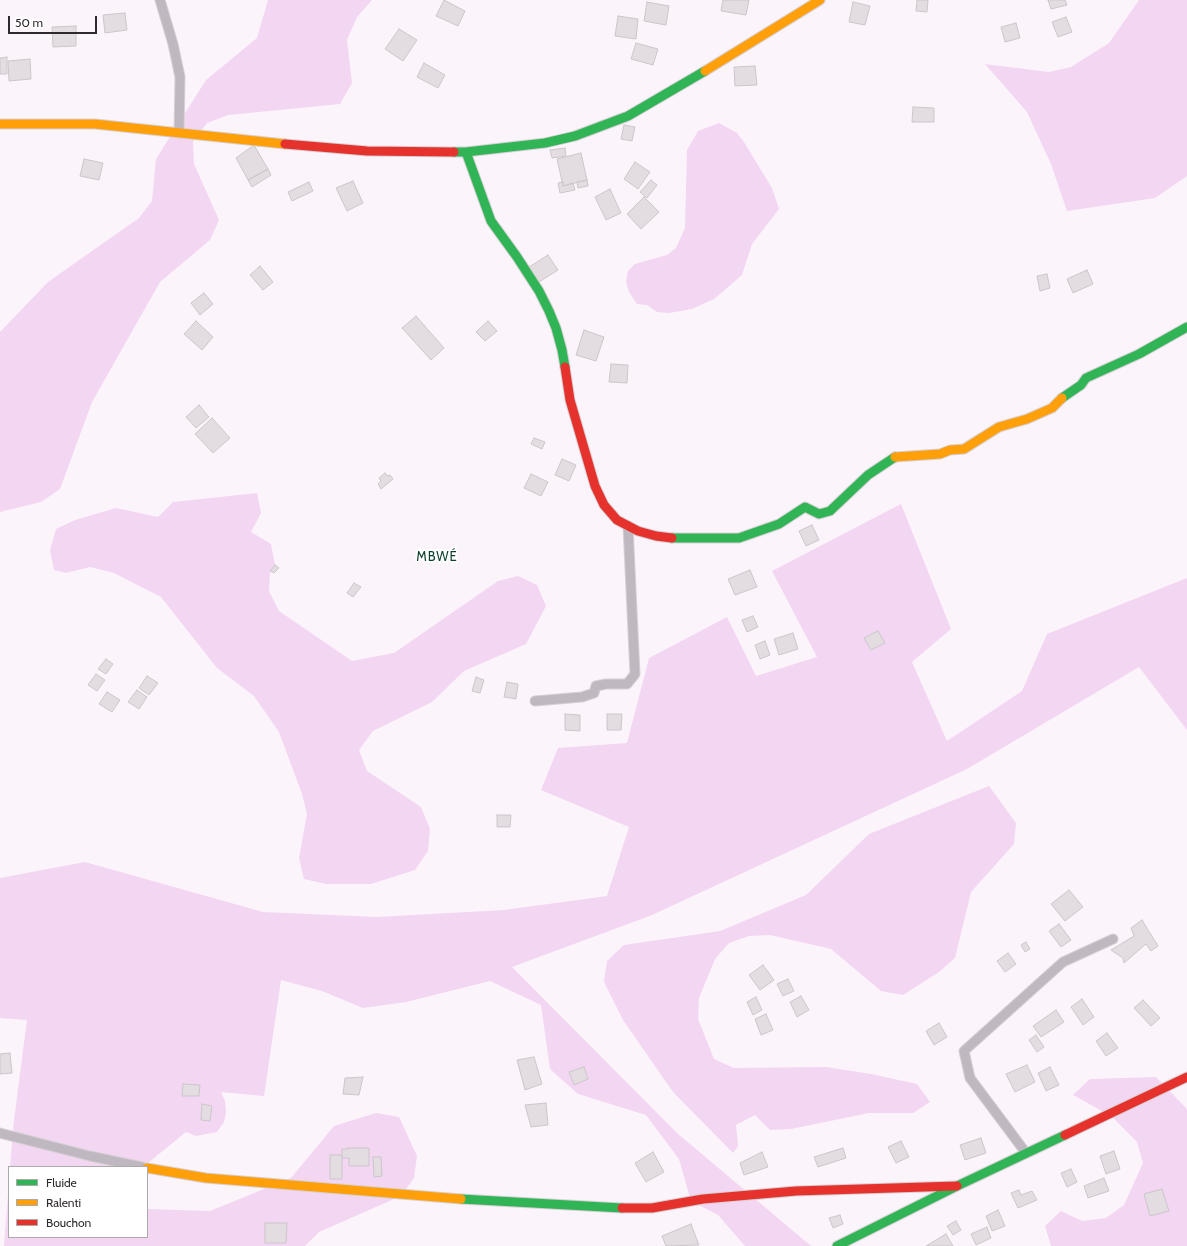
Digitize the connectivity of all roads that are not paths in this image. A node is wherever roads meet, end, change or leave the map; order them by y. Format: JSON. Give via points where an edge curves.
{"nodes":[{"id":1,"x":160,"y":0,"type":"edge"},
{"id":2,"x":820,"y":0,"type":"edge"},
{"id":3,"x":0,"y":124,"type":"edge"},
{"id":4,"x":179,"y":133,"type":"junction"},
{"id":5,"x":466,"y":152,"type":"junction"},
{"id":6,"x":1187,"y":327,"type":"edge"},
{"id":7,"x":628,"y":526,"type":"junction"},
{"id":8,"x":535,"y":701,"type":"dead end"},
{"id":9,"x":1113,"y":939,"type":"dead end"},
{"id":10,"x":1187,"y":1077,"type":"edge"},
{"id":11,"x":0,"y":1133,"type":"edge"},
{"id":12,"x":1026,"y":1153,"type":"junction"},
{"id":13,"x":137,"y":1166,"type":"edge"},
{"id":14,"x":148,"y":1168,"type":"edge"},
{"id":15,"x":957,"y":1186,"type":"junction"},
{"id":16,"x":837,"y":1246,"type":"edge"}],
"edges":[{"from":1,"to":4,"type":"street","via":[[179,72]]},
{"from":2,"to":5,"type":"street","via":[[628,116],[575,136],[545,143]]},
{"from":3,"to":4,"type":"street","via":[[95,124]]},
{"from":4,"to":5,"type":"street","via":[[332,149]]},
{"from":5,"to":7,"type":"street","via":[[491,221],[539,291],[556,328],[570,400],[595,486],[604,505],[618,520]]},
{"from":6,"to":7,"type":"street","via":[[1139,354],[1086,378],[1052,408],[1028,419],[999,427],[964,449],[940,454],[895,457],[868,476],[830,511],[819,514],[804,507],[779,524],[739,538],[677,539],[638,531]]},
{"from":7,"to":8,"type":"street","via":[[635,674],[627,684],[596,686],[594,693]]},
{"from":9,"to":12,"type":"street","via":[[1063,962],[964,1051],[970,1078]]},
{"from":10,"to":12,"type":"street"},
{"from":11,"to":13,"type":"street"},
{"from":12,"to":15,"type":"street"},
{"from":14,"to":15,"type":"street","via":[[206,1178],[461,1199],[636,1209],[703,1199],[796,1190]]},
{"from":15,"to":16,"type":"street"}]}
